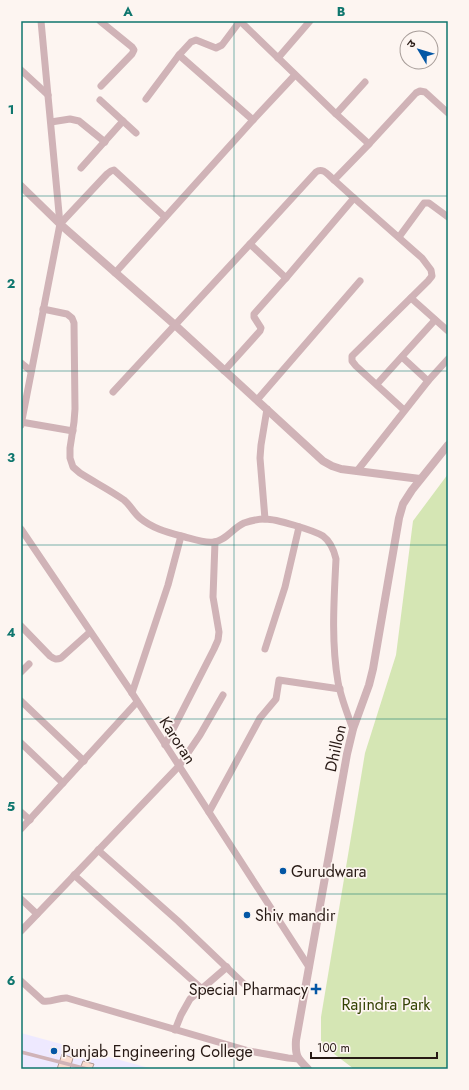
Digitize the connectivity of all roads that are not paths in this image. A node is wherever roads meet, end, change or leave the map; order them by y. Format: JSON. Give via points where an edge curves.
{"nodes":[{"id":1,"x":42,"y":21,"type":"edge"},
{"id":2,"x":100,"y":21,"type":"edge"},
{"id":3,"x":240,"y":21,"type":"edge"},
{"id":4,"x":310,"y":21,"type":"edge"},
{"id":5,"x":179,"y":55,"type":"junction"},
{"id":6,"x":278,"y":58,"type":"junction"},
{"id":7,"x":21,"y":70,"type":"edge"},
{"id":8,"x":295,"y":75,"type":"junction"},
{"id":9,"x":365,"y":82,"type":"dead end"},
{"id":10,"x":101,"y":86,"type":"dead end"},
{"id":11,"x":48,"y":95,"type":"junction"},
{"id":12,"x":146,"y":99,"type":"dead end"},
{"id":13,"x":100,"y":100,"type":"dead end"},
{"id":14,"x":448,"y":113,"type":"edge"},
{"id":15,"x":336,"y":114,"type":"junction"},
{"id":16,"x":253,"y":120,"type":"junction"},
{"id":17,"x":123,"y":121,"type":"junction"},
{"id":18,"x":51,"y":122,"type":"junction"},
{"id":19,"x":136,"y":133,"type":"dead end"},
{"id":20,"x":105,"y":142,"type":"junction"},
{"id":21,"x":369,"y":144,"type":"junction"},
{"id":22,"x":81,"y":168,"type":"dead end"},
{"id":23,"x":334,"y":180,"type":"junction"},
{"id":24,"x":21,"y":186,"type":"edge"},
{"id":25,"x":354,"y":198,"type":"junction"},
{"id":26,"x":165,"y":217,"type":"junction"},
{"id":27,"x":448,"y":217,"type":"edge"},
{"id":28,"x":60,"y":224,"type":"junction"},
{"id":29,"x":399,"y":237,"type":"junction"},
{"id":30,"x":250,"y":244,"type":"junction"},
{"id":31,"x":115,"y":272,"type":"junction"},
{"id":32,"x":286,"y":278,"type":"junction"},
{"id":33,"x":360,"y":281,"type":"dead end"},
{"id":34,"x":411,"y":298,"type":"junction"},
{"id":35,"x":43,"y":309,"type":"junction"},
{"id":36,"x":435,"y":320,"type":"junction"},
{"id":37,"x":175,"y":326,"type":"junction"},
{"id":38,"x":448,"y":331,"type":"edge"},
{"id":39,"x":402,"y":357,"type":"junction"},
{"id":40,"x":448,"y":358,"type":"edge"},
{"id":41,"x":21,"y":363,"type":"edge"},
{"id":42,"x":224,"y":370,"type":"junction"},
{"id":43,"x":31,"y":371,"type":"junction"},
{"id":44,"x":428,"y":380,"type":"junction"},
{"id":45,"x":377,"y":384,"type":"junction"},
{"id":46,"x":113,"y":392,"type":"dead end"},
{"id":47,"x":257,"y":400,"type":"junction"},
{"id":48,"x":267,"y":409,"type":"junction"},
{"id":49,"x":404,"y":410,"type":"junction"},
{"id":50,"x":21,"y":423,"type":"edge"},
{"id":51,"x":72,"y":431,"type":"junction"},
{"id":52,"x":448,"y":445,"type":"edge"},
{"id":53,"x":357,"y":471,"type":"junction"},
{"id":54,"x":420,"y":479,"type":"junction"},
{"id":55,"x":265,"y":518,"type":"junction"},
{"id":56,"x":299,"y":526,"type":"junction"},
{"id":57,"x":21,"y":529,"type":"edge"},
{"id":58,"x":181,"y":536,"type":"junction"},
{"id":59,"x":215,"y":542,"type":"junction"},
{"id":60,"x":21,"y":626,"type":"edge"},
{"id":61,"x":90,"y":632,"type":"junction"},
{"id":62,"x":265,"y":649,"type":"dead end"},
{"id":63,"x":29,"y":664,"type":"dead end"},
{"id":64,"x":21,"y":672,"type":"edge"},
{"id":65,"x":340,"y":689,"type":"junction"},
{"id":66,"x":132,"y":693,"type":"junction"},
{"id":67,"x":223,"y":695,"type":"dead end"},
{"id":68,"x":21,"y":701,"type":"edge"},
{"id":69,"x":137,"y":702,"type":"junction"},
{"id":70,"x":353,"y":729,"type":"junction"},
{"id":71,"x":21,"y":743,"type":"edge"},
{"id":72,"x":165,"y":745,"type":"junction"},
{"id":73,"x":84,"y":761,"type":"junction"},
{"id":74,"x":179,"y":766,"type":"junction"},
{"id":75,"x":63,"y":783,"type":"junction"},
{"id":76,"x":21,"y":812,"type":"edge"},
{"id":77,"x":209,"y":812,"type":"junction"},
{"id":78,"x":30,"y":820,"type":"junction"},
{"id":79,"x":21,"y":829,"type":"edge"},
{"id":80,"x":98,"y":850,"type":"junction"},
{"id":81,"x":74,"y":875,"type":"junction"},
{"id":82,"x":21,"y":899,"type":"edge"},
{"id":83,"x":37,"y":914,"type":"junction"},
{"id":84,"x":21,"y":931,"type":"edge"},
{"id":85,"x":227,"y":967,"type":"junction"},
{"id":86,"x":309,"y":967,"type":"junction"},
{"id":87,"x":21,"y":981,"type":"edge"},
{"id":88,"x":245,"y":985,"type":"dead end"},
{"id":89,"x":201,"y":988,"type":"junction"},
{"id":90,"x":175,"y":1030,"type":"junction"},
{"id":91,"x":21,"y":1052,"type":"edge"},
{"id":92,"x":299,"y":1059,"type":"junction"},
{"id":93,"x":87,"y":1069,"type":"edge"},
{"id":94,"x":308,"y":1069,"type":"edge"}],
"edges":[{"from":1,"to":11,"type":"street"},
{"from":2,"to":10,"type":"street","via":[[134,50]]},
{"from":3,"to":5,"type":"street","via":[[222,45],[216,48],[196,40]]},
{"from":3,"to":6,"type":"street"},
{"from":4,"to":6,"type":"street"},
{"from":5,"to":12,"type":"street"},
{"from":5,"to":16,"type":"street"},
{"from":6,"to":8,"type":"street"},
{"from":7,"to":11,"type":"street"},
{"from":8,"to":15,"type":"street"},
{"from":8,"to":16,"type":"street"},
{"from":9,"to":15,"type":"street"},
{"from":11,"to":18,"type":"street"},
{"from":13,"to":17,"type":"street"},
{"from":14,"to":21,"type":"street","via":[[425,92],[420,91]]},
{"from":15,"to":21,"type":"street"},
{"from":16,"to":26,"type":"street"},
{"from":17,"to":19,"type":"street"},
{"from":17,"to":20,"type":"street"},
{"from":18,"to":20,"type":"street","via":[[74,119]]},
{"from":18,"to":28,"type":"street"},
{"from":20,"to":22,"type":"street"},
{"from":21,"to":23,"type":"street"},
{"from":23,"to":25,"type":"street"},
{"from":23,"to":30,"type":"street","via":[[324,171],[316,172]]},
{"from":24,"to":28,"type":"street"},
{"from":25,"to":29,"type":"street"},
{"from":25,"to":32,"type":"street"},
{"from":26,"to":28,"type":"street","via":[[114,170],[107,174]]},
{"from":26,"to":31,"type":"street"},
{"from":27,"to":29,"type":"street","via":[[429,203],[424,204]]},
{"from":28,"to":31,"type":"street"},
{"from":28,"to":35,"type":"street"},
{"from":29,"to":34,"type":"street","via":[[431,270],[432,276],[428,282]]},
{"from":30,"to":32,"type":"street"},
{"from":30,"to":37,"type":"street"},
{"from":31,"to":37,"type":"street"},
{"from":32,"to":42,"type":"street","via":[[254,314],[260,331]]},
{"from":33,"to":47,"type":"street"},
{"from":34,"to":36,"type":"street"},
{"from":34,"to":45,"type":"street","via":[[352,356],[352,361]]},
{"from":35,"to":43,"type":"street"},
{"from":35,"to":51,"type":"street","via":[[67,314],[74,323],[75,410]]},
{"from":36,"to":38,"type":"street"},
{"from":36,"to":39,"type":"street"},
{"from":37,"to":42,"type":"street"},
{"from":37,"to":46,"type":"street"},
{"from":39,"to":44,"type":"street"},
{"from":39,"to":45,"type":"street"},
{"from":40,"to":44,"type":"street"},
{"from":41,"to":43,"type":"street"},
{"from":42,"to":47,"type":"street"},
{"from":43,"to":50,"type":"street"},
{"from":44,"to":49,"type":"street"},
{"from":45,"to":49,"type":"street"},
{"from":47,"to":48,"type":"street"},
{"from":48,"to":53,"type":"street","via":[[323,461],[341,469]]},
{"from":48,"to":55,"type":"street","via":[[260,458]]},
{"from":49,"to":53,"type":"street"},
{"from":50,"to":51,"type":"street"},
{"from":51,"to":58,"type":"street","via":[[70,458],[73,467],[125,501],[148,524]]},
{"from":52,"to":54,"type":"street","name":"Dhillon"},
{"from":53,"to":54,"type":"street"},
{"from":54,"to":70,"type":"street","name":"Dhillon","via":[[403,504],[399,518],[374,662]]},
{"from":55,"to":56,"type":"street"},
{"from":55,"to":59,"type":"street","via":[[236,526]]},
{"from":56,"to":62,"type":"street","via":[[285,587]]},
{"from":56,"to":65,"type":"street","via":[[323,537],[334,551],[334,634]]},
{"from":57,"to":61,"type":"street","name":"Karoran"},
{"from":58,"to":59,"type":"street","via":[[209,543]]},
{"from":58,"to":66,"type":"street","via":[[168,585]]},
{"from":59,"to":72,"type":"street","via":[[213,597],[218,640]]},
{"from":60,"to":61,"type":"street","via":[[53,659],[57,660]]},
{"from":61,"to":66,"type":"street","name":"Karoran"},
{"from":63,"to":64,"type":"street"},
{"from":65,"to":70,"type":"street"},
{"from":65,"to":77,"type":"street","via":[[279,680],[276,698],[260,718]]},
{"from":66,"to":69,"type":"street","name":"Karoran"},
{"from":67,"to":74,"type":"street"},
{"from":68,"to":73,"type":"street"},
{"from":69,"to":72,"type":"street","name":"Karoran"},
{"from":69,"to":73,"type":"street"},
{"from":70,"to":86,"type":"street","name":"Dhillon"},
{"from":71,"to":75,"type":"street"},
{"from":72,"to":74,"type":"street","name":"Karoran"},
{"from":73,"to":75,"type":"street"},
{"from":74,"to":77,"type":"street","name":"Karoran"},
{"from":74,"to":80,"type":"street"},
{"from":75,"to":78,"type":"street"},
{"from":76,"to":78,"type":"street"},
{"from":77,"to":86,"type":"street","name":"Karoran"},
{"from":78,"to":79,"type":"street"},
{"from":80,"to":81,"type":"street"},
{"from":80,"to":85,"type":"street"},
{"from":81,"to":83,"type":"street"},
{"from":81,"to":89,"type":"street"},
{"from":82,"to":83,"type":"street"},
{"from":83,"to":84,"type":"street"},
{"from":85,"to":88,"type":"street"},
{"from":85,"to":89,"type":"street"},
{"from":86,"to":92,"type":"street","name":"Dhillon","via":[[296,1040],[295,1050]]},
{"from":87,"to":90,"type":"street","via":[[43,1001],[67,998]]},
{"from":89,"to":90,"type":"street","via":[[184,1008]]},
{"from":90,"to":92,"type":"street","via":[[249,1051]]},
{"from":91,"to":93,"type":"lane"},
{"from":92,"to":94,"type":"street"}]}
